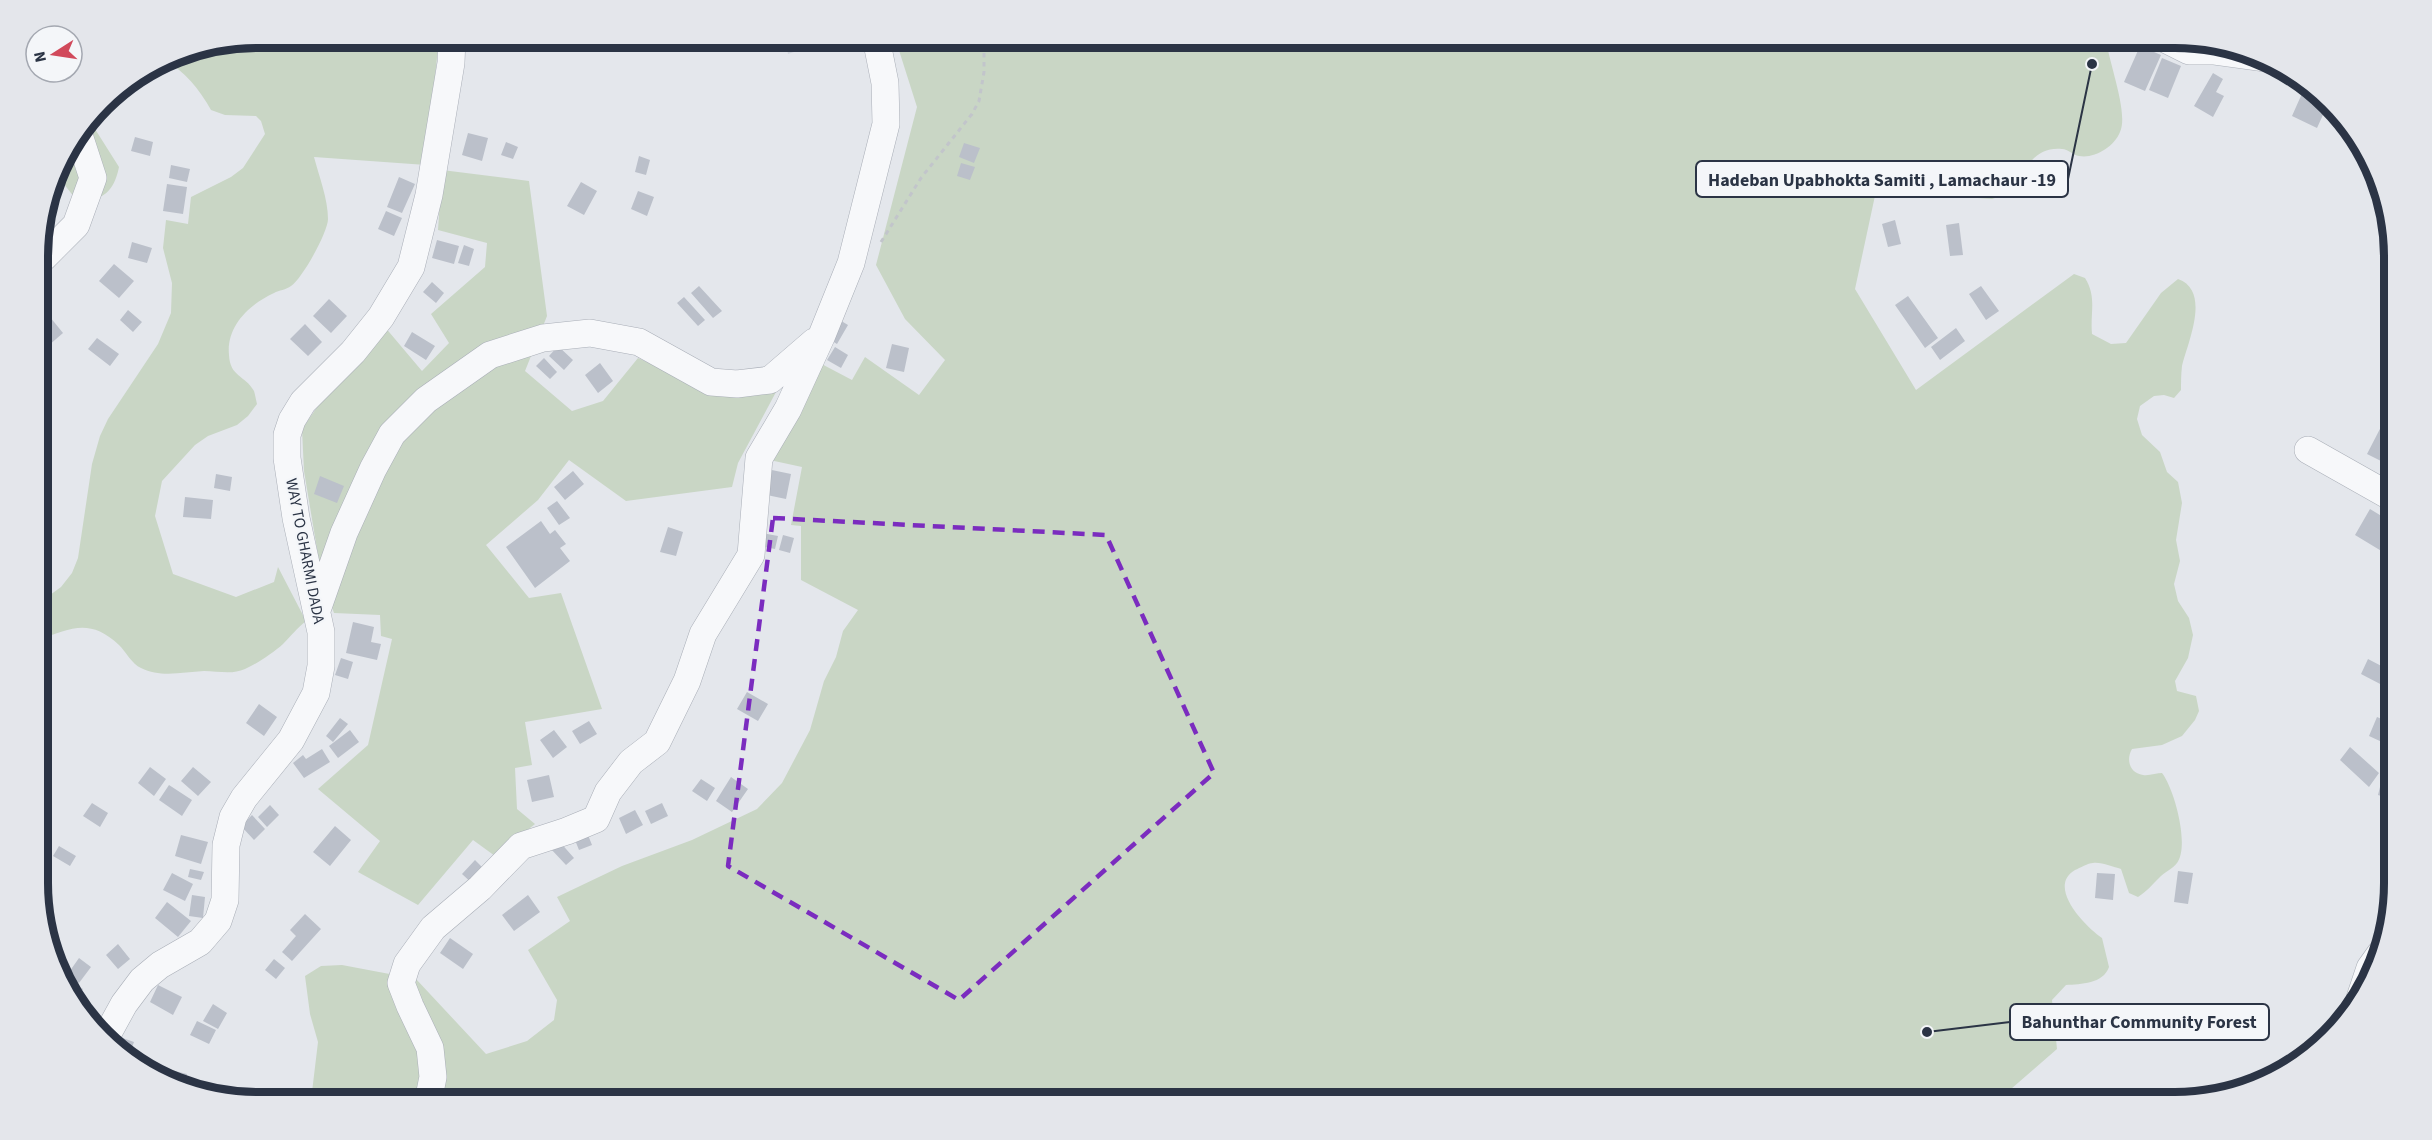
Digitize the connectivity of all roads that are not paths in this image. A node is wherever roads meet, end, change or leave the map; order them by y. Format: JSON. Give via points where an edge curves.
{"nodes":[{"id":1,"x":452,"y":48,"type":"edge"},
{"id":2,"x":878,"y":48,"type":"edge"},
{"id":3,"x":2184,"y":49,"type":"edge"},
{"id":4,"x":2209,"y":51,"type":"edge"},
{"id":5,"x":82,"y":144,"type":"edge"},
{"id":6,"x":48,"y":253,"type":"edge"},
{"id":7,"x":822,"y":335,"type":"junction"},
{"id":8,"x":2308,"y":450,"type":"dead end"},
{"id":9,"x":2384,"y":493,"type":"edge"},
{"id":10,"x":317,"y":609,"type":"junction"},
{"id":11,"x":109,"y":1031,"type":"edge"},
{"id":12,"x":430,"y":1092,"type":"edge"}],
"edges":[{"from":1,"to":10,"type":"street","name":"WAY TO GHARMI DADA","via":[[429,195],[411,267],[381,317],[353,352],[303,402],[287,435],[296,518]]},
{"from":2,"to":7,"type":"street","via":[[885,83],[886,124],[850,263]]},
{"from":3,"to":4,"type":"street"},
{"from":5,"to":6,"type":"street","via":[[93,178],[76,225]]},
{"from":7,"to":10,"type":"street","via":[[770,380],[737,384],[711,382],[639,342],[590,333],[543,338],[490,355],[426,400],[392,434],[344,533]]},
{"from":7,"to":12,"type":"street","via":[[788,409],[759,458],[751,555],[703,634],[687,681],[657,742],[631,762],[608,792],[596,819],[520,846],[434,928],[407,964],[401,983],[430,1048]]},
{"from":8,"to":9,"type":"street"},
{"from":10,"to":11,"type":"street","name":"WAY TO GHARMI DADA","via":[[322,646],[316,693],[291,740],[233,817],[226,845],[225,900],[218,921],[200,942],[142,980]]}]}
